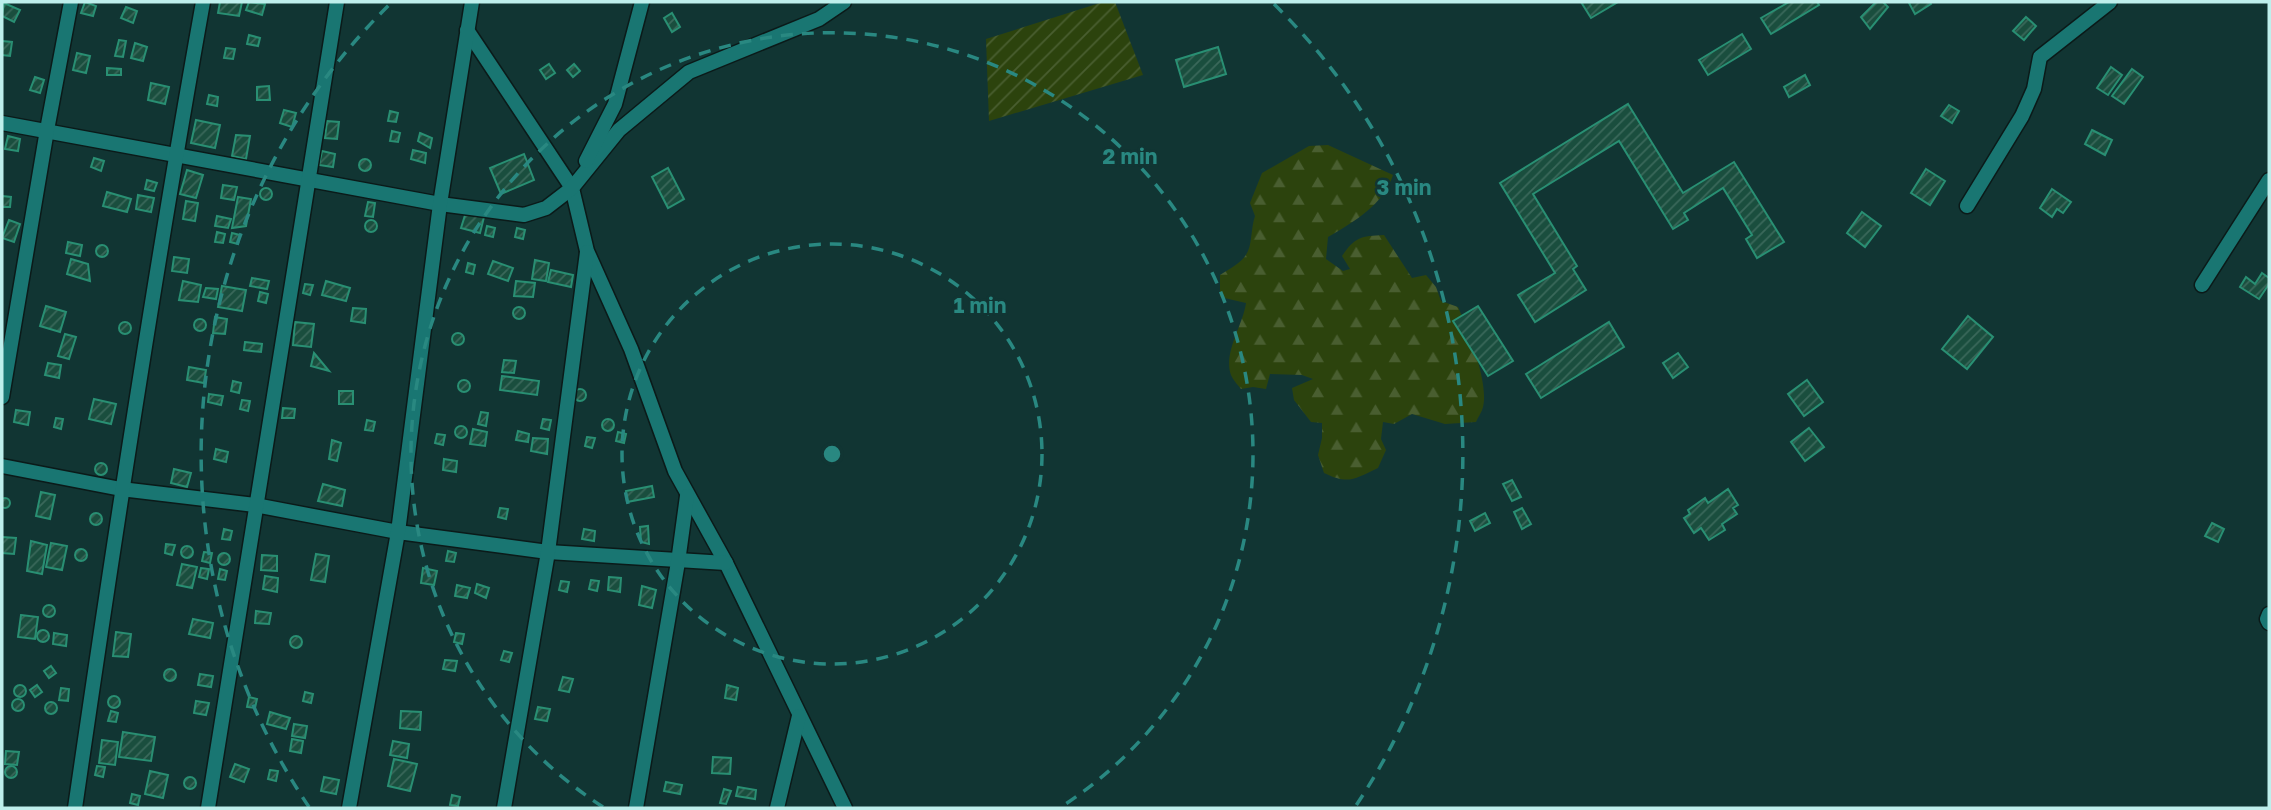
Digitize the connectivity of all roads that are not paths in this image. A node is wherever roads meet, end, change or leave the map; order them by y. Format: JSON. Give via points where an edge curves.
{"nodes":[{"id":1,"x":71,"y":2,"type":"edge"},
{"id":2,"x":203,"y":2,"type":"edge"},
{"id":3,"x":337,"y":2,"type":"edge"},
{"id":4,"x":472,"y":2,"type":"edge"},
{"id":5,"x":642,"y":2,"type":"edge"},
{"id":6,"x":844,"y":2,"type":"edge"},
{"id":7,"x":2110,"y":2,"type":"edge"},
{"id":8,"x":467,"y":30,"type":"junction"},
{"id":9,"x":2,"y":123,"type":"edge"},
{"id":10,"x":47,"y":130,"type":"junction"},
{"id":11,"x":175,"y":155,"type":"junction"},
{"id":12,"x":307,"y":179,"type":"junction"},
{"id":13,"x":2269,"y":180,"type":"edge"},
{"id":14,"x":572,"y":188,"type":"junction"},
{"id":15,"x":440,"y":204,"type":"junction"},
{"id":16,"x":1967,"y":206,"type":"dead end"},
{"id":17,"x":587,"y":251,"type":"junction"},
{"id":18,"x":2202,"y":285,"type":"dead end"},
{"id":19,"x":2,"y":397,"type":"edge"},
{"id":20,"x":2,"y":466,"type":"edge"},
{"id":21,"x":121,"y":488,"type":"junction"},
{"id":22,"x":687,"y":496,"type":"junction"},
{"id":23,"x":255,"y":505,"type":"junction"},
{"id":24,"x":398,"y":532,"type":"junction"},
{"id":25,"x":548,"y":552,"type":"junction"},
{"id":26,"x":678,"y":562,"type":"junction"},
{"id":27,"x":726,"y":563,"type":"junction"},
{"id":28,"x":2269,"y":614,"type":"edge"},
{"id":29,"x":2269,"y":623,"type":"edge"},
{"id":30,"x":799,"y":716,"type":"junction"},
{"id":31,"x":75,"y":808,"type":"edge"},
{"id":32,"x":208,"y":808,"type":"edge"},
{"id":33,"x":349,"y":808,"type":"edge"},
{"id":34,"x":504,"y":808,"type":"edge"},
{"id":35,"x":636,"y":808,"type":"edge"},
{"id":36,"x":777,"y":808,"type":"edge"},
{"id":37,"x":845,"y":808,"type":"edge"}],
"edges":[{"from":1,"to":10,"type":"street"},
{"from":2,"to":11,"type":"street"},
{"from":3,"to":12,"type":"street"},
{"from":4,"to":8,"type":"street"},
{"from":5,"to":14,"type":"street","via":[[615,104]]},
{"from":6,"to":14,"type":"street","via":[[819,19],[689,72],[619,130]]},
{"from":7,"to":16,"type":"street","via":[[2039,57],[2034,89],[2022,116]]},
{"from":8,"to":14,"type":"street"},
{"from":8,"to":15,"type":"street"},
{"from":9,"to":10,"type":"street"},
{"from":10,"to":11,"type":"street"},
{"from":10,"to":19,"type":"street"},
{"from":11,"to":12,"type":"street"},
{"from":11,"to":21,"type":"street"},
{"from":12,"to":15,"type":"street"},
{"from":12,"to":23,"type":"street"},
{"from":13,"to":18,"type":"street"},
{"from":14,"to":15,"type":"street","via":[[546,208],[524,215]]},
{"from":14,"to":17,"type":"street"},
{"from":15,"to":24,"type":"street"},
{"from":17,"to":22,"type":"street","via":[[631,349]]},
{"from":17,"to":25,"type":"street"},
{"from":20,"to":21,"type":"street"},
{"from":21,"to":23,"type":"street"},
{"from":21,"to":31,"type":"street"},
{"from":22,"to":26,"type":"street"},
{"from":22,"to":27,"type":"street"},
{"from":23,"to":24,"type":"street"},
{"from":23,"to":32,"type":"street"},
{"from":24,"to":25,"type":"street"},
{"from":24,"to":33,"type":"street"},
{"from":25,"to":26,"type":"street"},
{"from":25,"to":34,"type":"street"},
{"from":26,"to":27,"type":"street"},
{"from":26,"to":35,"type":"street"},
{"from":27,"to":30,"type":"street"},
{"from":28,"to":29,"type":"street"},
{"from":30,"to":36,"type":"street"},
{"from":30,"to":37,"type":"street"}]}
